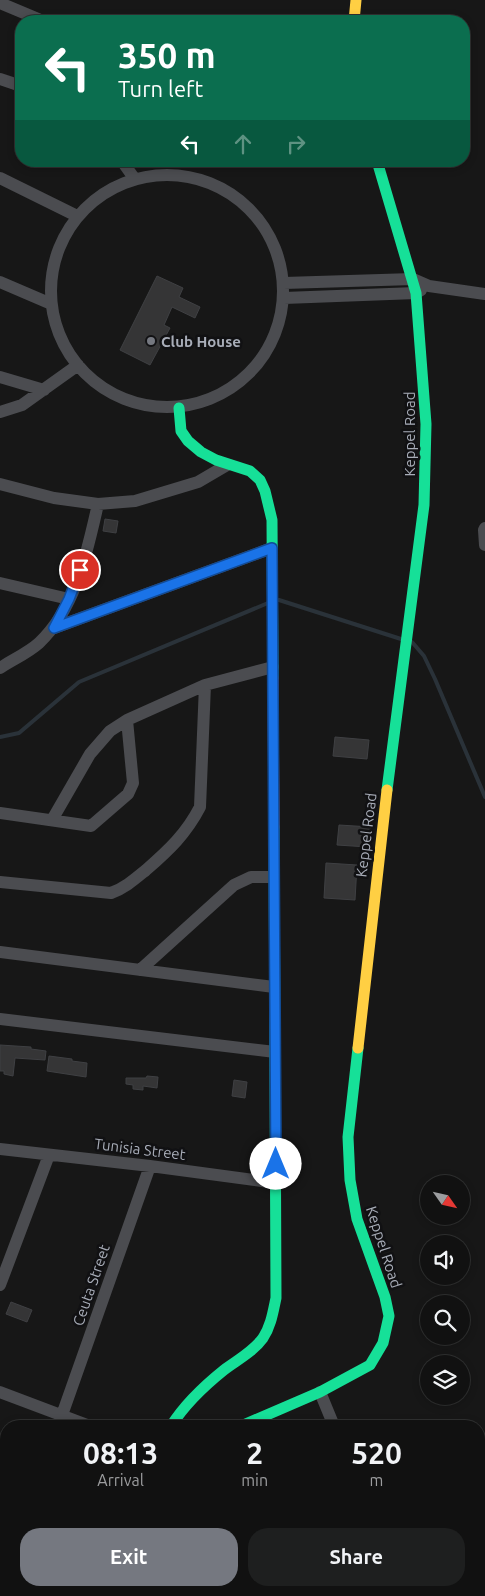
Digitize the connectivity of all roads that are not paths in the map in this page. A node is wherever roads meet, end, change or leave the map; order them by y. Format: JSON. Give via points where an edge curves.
{"nodes":[{"id":1,"x":356,"y":0,"type":"edge"},
{"id":2,"x":0,"y":3,"type":"edge"},
{"id":3,"x":29,"y":15,"type":"edge"},
{"id":4,"x":355,"y":15,"type":"edge"},
{"id":5,"x":0,"y":79,"type":"edge"},
{"id":6,"x":15,"y":84,"type":"edge"},
{"id":7,"x":126,"y":167,"type":"edge"},
{"id":8,"x":379,"y":167,"type":"edge"},
{"id":9,"x":0,"y":178,"type":"edge"},
{"id":10,"x":134,"y":178,"type":"junction"},
{"id":11,"x":77,"y":216,"type":"junction"},
{"id":12,"x":413,"y":279,"type":"junction"},
{"id":13,"x":328,"y":281,"type":"junction"},
{"id":14,"x":0,"y":282,"type":"edge"},
{"id":15,"x":284,"y":283,"type":"junction"},
{"id":16,"x":429,"y":286,"type":"junction"},
{"id":17,"x":416,"y":293,"type":"junction"},
{"id":18,"x":485,"y":294,"type":"edge"},
{"id":19,"x":328,"y":296,"type":"junction"},
{"id":20,"x":284,"y":298,"type":"junction"},
{"id":21,"x":49,"y":303,"type":"junction"},
{"id":22,"x":78,"y":365,"type":"junction"},
{"id":23,"x":0,"y":377,"type":"edge"},
{"id":24,"x":44,"y":390,"type":"junction"},
{"id":25,"x":179,"y":408,"type":"junction"},
{"id":26,"x":0,"y":412,"type":"edge"},
{"id":27,"x":227,"y":465,"type":"junction"},
{"id":28,"x":0,"y":484,"type":"edge"},
{"id":29,"x":98,"y":504,"type":"junction"},
{"id":30,"x":485,"y":528,"type":"edge"},
{"id":31,"x":485,"y":545,"type":"edge"},
{"id":32,"x":272,"y":548,"type":"junction"},
{"id":33,"x":0,"y":583,"type":"edge"},
{"id":34,"x":69,"y":599,"type":"junction"},
{"id":35,"x":54,"y":628,"type":"junction"},
{"id":36,"x":0,"y":654,"type":"edge"},
{"id":37,"x":14,"y":658,"type":"junction"},
{"id":38,"x":273,"y":667,"type":"junction"},
{"id":39,"x":0,"y":668,"type":"edge"},
{"id":40,"x":205,"y":685,"type":"junction"},
{"id":41,"x":127,"y":720,"type":"junction"},
{"id":42,"x":0,"y":813,"type":"edge"},
{"id":43,"x":52,"y":820,"type":"junction"},
{"id":44,"x":274,"y":877,"type":"junction"},
{"id":45,"x":0,"y":882,"type":"edge"},
{"id":46,"x":0,"y":952,"type":"edge"},
{"id":47,"x":140,"y":970,"type":"junction"},
{"id":48,"x":274,"y":987,"type":"junction"},
{"id":49,"x":0,"y":1019,"type":"edge"},
{"id":50,"x":275,"y":1052,"type":"junction"},
{"id":51,"x":0,"y":1149,"type":"edge"},
{"id":52,"x":49,"y":1155,"type":"junction"},
{"id":53,"x":150,"y":1166,"type":"junction"},
{"id":54,"x":276,"y":1183,"type":"junction"},
{"id":55,"x":0,"y":1285,"type":"edge"},
{"id":56,"x":0,"y":1392,"type":"edge"},
{"id":57,"x":320,"y":1392,"type":"junction"},
{"id":58,"x":62,"y":1415,"type":"junction"},
{"id":59,"x":75,"y":1420,"type":"edge"},
{"id":60,"x":175,"y":1420,"type":"edge"},
{"id":61,"x":254,"y":1420,"type":"edge"},
{"id":62,"x":332,"y":1420,"type":"edge"}],
"edges":[{"from":1,"to":4,"type":"street"},
{"from":2,"to":3,"type":"street"},
{"from":5,"to":6,"type":"street"},
{"from":7,"to":10,"type":"street"},
{"from":8,"to":12,"type":"street","name":"Keppel Road"},
{"from":9,"to":11,"type":"street"},
{"from":10,"to":11,"type":"street","via":[[107,189]]},
{"from":10,"to":15,"type":"street","via":[[174,175],[202,181],[228,193],[262,225],[280,262]]},
{"from":11,"to":21,"type":"street","via":[[69,223],[51,264]]},
{"from":12,"to":13,"type":"street"},
{"from":12,"to":16,"type":"street"},
{"from":12,"to":17,"type":"street","name":"Keppel Road"},
{"from":13,"to":15,"type":"street"},
{"from":13,"to":19,"type":"street"},
{"from":14,"to":21,"type":"street"},
{"from":15,"to":20,"type":"street"},
{"from":16,"to":17,"type":"street"},
{"from":16,"to":18,"type":"street"},
{"from":17,"to":19,"type":"street"},
{"from":17,"to":57,"type":"street","name":"Keppel Road","via":[[426,433],[424,504],[378,858],[348,1137],[350,1180],[357,1219],[389,1316],[383,1342],[370,1365]]},
{"from":19,"to":20,"type":"street"},
{"from":20,"to":25,"type":"street","via":[[278,331],[266,356],[234,389],[205,403]]},
{"from":21,"to":22,"type":"street","via":[[60,340]]},
{"from":22,"to":24,"type":"street"},
{"from":22,"to":25,"type":"street","via":[[102,387],[138,404]]},
{"from":23,"to":24,"type":"street"},
{"from":24,"to":26,"type":"street","via":[[22,405]]},
{"from":25,"to":27,"type":"street","via":[[181,432],[194,446]]},
{"from":27,"to":29,"type":"street","via":[[198,482],[135,501]]},
{"from":27,"to":32,"type":"street","via":[[240,466],[258,477],[272,520]]},
{"from":28,"to":29,"type":"street","via":[[54,498]]},
{"from":29,"to":34,"type":"street","via":[[86,556]]},
{"from":30,"to":31,"type":"street"},
{"from":32,"to":35,"type":"street"},
{"from":32,"to":38,"type":"street"},
{"from":33,"to":34,"type":"street"},
{"from":34,"to":35,"type":"street"},
{"from":35,"to":37,"type":"street","via":[[37,645]]},
{"from":36,"to":37,"type":"street"},
{"from":37,"to":39,"type":"street"},
{"from":38,"to":40,"type":"street"},
{"from":38,"to":44,"type":"street"},
{"from":40,"to":41,"type":"street"},
{"from":40,"to":45,"type":"street","via":[[200,808],[173,847],[124,888],[111,893]]},
{"from":41,"to":43,"type":"street","via":[[110,731],[90,754]]},
{"from":41,"to":43,"type":"street","via":[[133,783],[128,794],[91,826]]},
{"from":42,"to":43,"type":"street"},
{"from":44,"to":47,"type":"street","via":[[251,878],[234,885]]},
{"from":44,"to":48,"type":"street"},
{"from":46,"to":47,"type":"street"},
{"from":47,"to":48,"type":"street"},
{"from":48,"to":50,"type":"street"},
{"from":49,"to":50,"type":"street"},
{"from":50,"to":54,"type":"street"},
{"from":51,"to":52,"type":"street","name":"Tunisia Street"},
{"from":52,"to":53,"type":"street","name":"Tunisia Street"},
{"from":52,"to":55,"type":"street"},
{"from":53,"to":54,"type":"street","name":"Tunisia Street"},
{"from":53,"to":58,"type":"street","name":"Ceuta Street"},
{"from":54,"to":60,"type":"street","via":[[274,1316],[264,1337],[252,1351],[212,1379],[183,1407]]},
{"from":56,"to":58,"type":"street"},
{"from":57,"to":61,"type":"street","name":"Keppel Road"},
{"from":57,"to":62,"type":"street"},
{"from":58,"to":59,"type":"street"}]}
